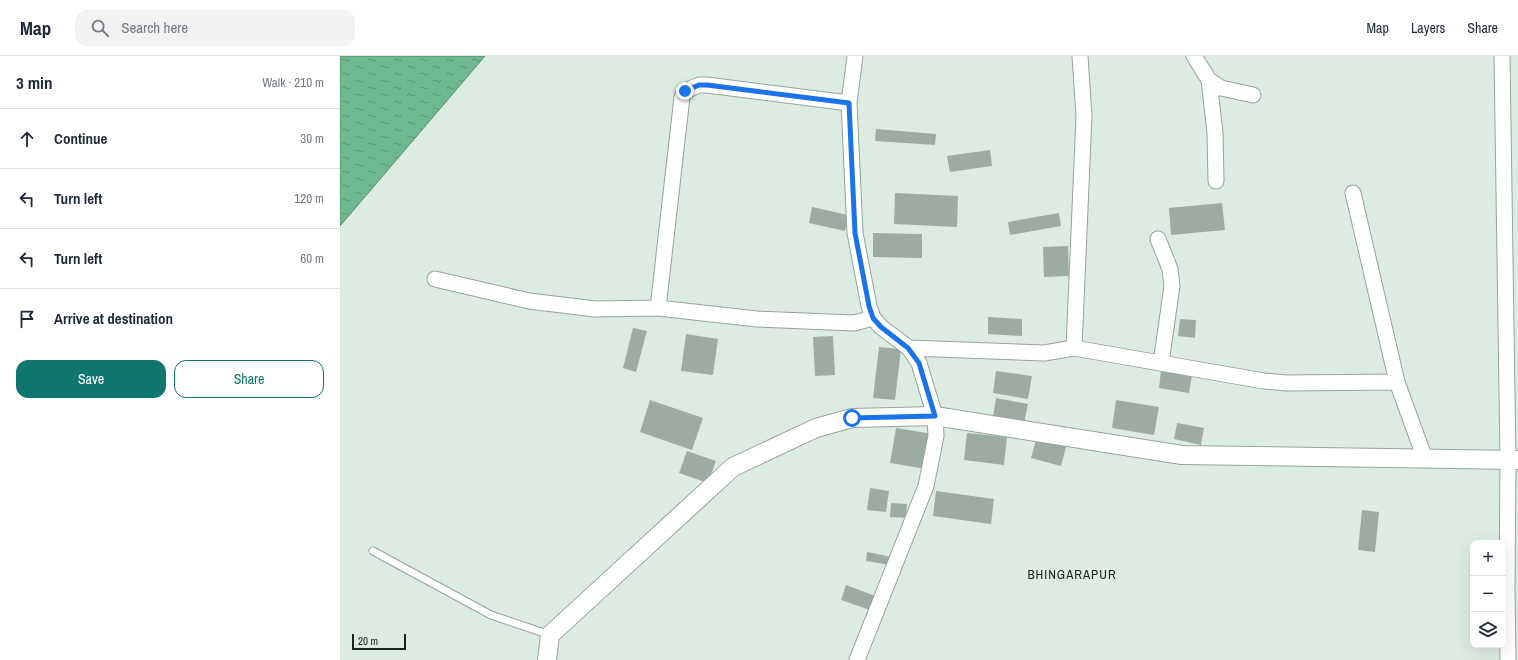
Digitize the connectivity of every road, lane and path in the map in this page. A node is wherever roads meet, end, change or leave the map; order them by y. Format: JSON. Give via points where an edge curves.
{"nodes":[{"id":1,"x":855,"y":56,"type":"edge"},
{"id":2,"x":1080,"y":56,"type":"edge"},
{"id":3,"x":1194,"y":56,"type":"edge"},
{"id":4,"x":1502,"y":56,"type":"edge"},
{"id":5,"x":1209,"y":80,"type":"junction"},
{"id":6,"x":1253,"y":95,"type":"dead end"},
{"id":7,"x":849,"y":103,"type":"junction"},
{"id":8,"x":1216,"y":181,"type":"dead end"},
{"id":9,"x":1353,"y":193,"type":"dead end"},
{"id":10,"x":1158,"y":239,"type":"dead end"},
{"id":11,"x":435,"y":279,"type":"dead end"},
{"id":12,"x":658,"y":308,"type":"junction"},
{"id":13,"x":873,"y":318,"type":"junction"},
{"id":14,"x":908,"y":348,"type":"junction"},
{"id":15,"x":1074,"y":348,"type":"junction"},
{"id":16,"x":1161,"y":363,"type":"junction"},
{"id":17,"x":1397,"y":382,"type":"junction"},
{"id":18,"x":935,"y":416,"type":"junction"},
{"id":19,"x":1425,"y":459,"type":"junction"},
{"id":20,"x":1513,"y":460,"type":"edge"},
{"id":21,"x":374,"y":551,"type":"dead end"},
{"id":22,"x":550,"y":635,"type":"junction"},
{"id":23,"x":547,"y":660,"type":"edge"},
{"id":24,"x":856,"y":660,"type":"edge"},
{"id":25,"x":1508,"y":660,"type":"edge"}],
"edges":[{"from":1,"to":7,"type":"street"},
{"from":2,"to":15,"type":"street","via":[[1084,116]]},
{"from":3,"to":5,"type":"street"},
{"from":4,"to":20,"type":"street"},
{"from":5,"to":6,"type":"street","via":[[1221,88]]},
{"from":5,"to":8,"type":"street"},
{"from":7,"to":12,"type":"street","via":[[707,85],[699,85],[685,91],[682,97]]},
{"from":7,"to":13,"type":"street","via":[[855,233]]},
{"from":9,"to":17,"type":"street"},
{"from":10,"to":16,"type":"street","via":[[1170,269],[1172,286]]},
{"from":11,"to":12,"type":"street","via":[[529,301],[595,309]]},
{"from":12,"to":13,"type":"street","via":[[757,319],[854,323]]},
{"from":13,"to":14,"type":"street"},
{"from":14,"to":15,"type":"street","via":[[1044,354]]},
{"from":14,"to":18,"type":"street","via":[[919,363]]},
{"from":15,"to":16,"type":"street"},
{"from":16,"to":17,"type":"street","via":[[1287,383]]},
{"from":17,"to":19,"type":"street"},
{"from":18,"to":19,"type":"street","via":[[1182,455]]},
{"from":18,"to":22,"type":"street","via":[[852,418],[816,428],[733,467]]},
{"from":18,"to":24,"type":"street","via":[[936,436],[926,486]]},
{"from":19,"to":20,"type":"street"},
{"from":20,"to":25,"type":"street","via":[[1507,589]]},
{"from":21,"to":22,"type":"lane","via":[[491,615]]},
{"from":22,"to":23,"type":"street"}]}
